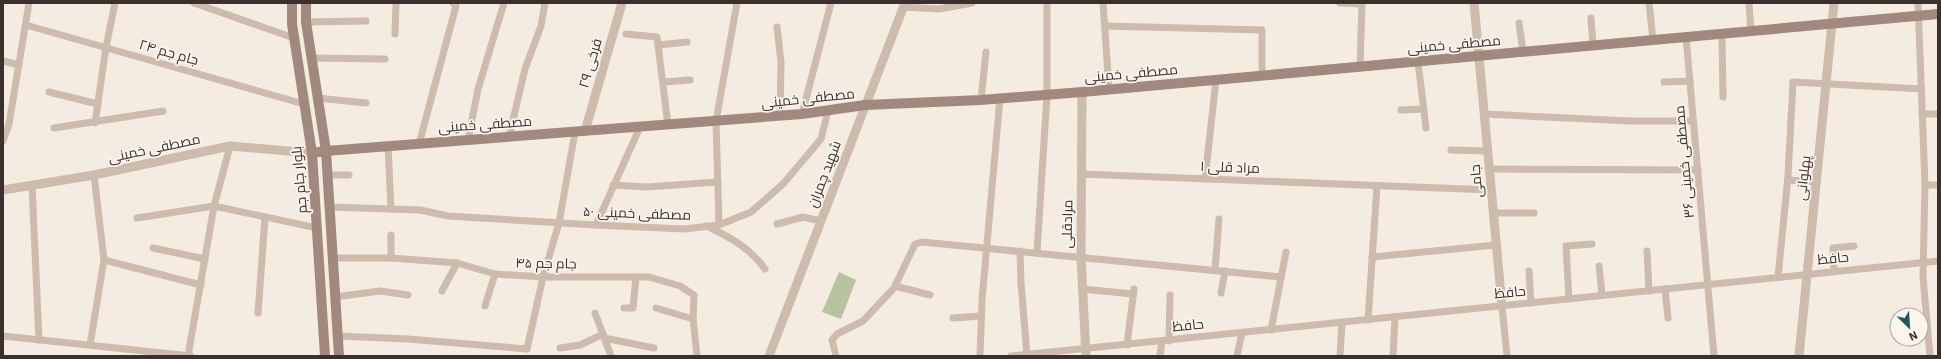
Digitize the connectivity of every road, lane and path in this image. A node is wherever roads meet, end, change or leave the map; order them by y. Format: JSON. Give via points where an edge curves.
{"nodes":[{"id":1,"x":29,"y":3,"type":"edge"},
{"id":2,"x":116,"y":3,"type":"edge"},
{"id":3,"x":194,"y":3,"type":"edge"},
{"id":4,"x":292,"y":3,"type":"edge"},
{"id":5,"x":306,"y":3,"type":"edge"},
{"id":6,"x":396,"y":3,"type":"edge"},
{"id":7,"x":453,"y":3,"type":"edge"},
{"id":8,"x":504,"y":3,"type":"edge"},
{"id":9,"x":545,"y":3,"type":"edge"},
{"id":10,"x":622,"y":3,"type":"edge"},
{"id":11,"x":737,"y":3,"type":"edge"},
{"id":12,"x":831,"y":3,"type":"edge"},
{"id":13,"x":972,"y":3,"type":"edge"},
{"id":14,"x":1047,"y":3,"type":"edge"},
{"id":15,"x":1103,"y":3,"type":"edge"},
{"id":16,"x":1340,"y":3,"type":"edge"},
{"id":17,"x":1474,"y":3,"type":"edge"},
{"id":18,"x":1649,"y":3,"type":"edge"},
{"id":19,"x":1749,"y":3,"type":"edge"},
{"id":20,"x":1834,"y":3,"type":"edge"},
{"id":21,"x":1918,"y":3,"type":"edge"},
{"id":22,"x":1362,"y":4,"type":"edge"},
{"id":23,"x":904,"y":5,"type":"edge"},
{"id":24,"x":1938,"y":14,"type":"edge"},
{"id":25,"x":1919,"y":16,"type":"junction"},
{"id":26,"x":1591,"y":18,"type":"dead end"},
{"id":27,"x":366,"y":21,"type":"dead end"},
{"id":28,"x":306,"y":22,"type":"junction"},
{"id":29,"x":1832,"y":22,"type":"junction"},
{"id":30,"x":1519,"y":23,"type":"dead end"},
{"id":31,"x":26,"y":25,"type":"junction"},
{"id":32,"x":1105,"y":26,"type":"junction"},
{"id":33,"x":777,"y":27,"type":"dead end"},
{"id":34,"x":1751,"y":32,"type":"junction"},
{"id":35,"x":395,"y":34,"type":"dead end"},
{"id":36,"x":626,"y":34,"type":"dead end"},
{"id":37,"x":1722,"y":34,"type":"junction"},
{"id":38,"x":294,"y":38,"type":"junction"},
{"id":39,"x":1686,"y":38,"type":"junction"},
{"id":40,"x":1653,"y":40,"type":"junction"},
{"id":41,"x":687,"y":42,"type":"dead end"},
{"id":42,"x":658,"y":45,"type":"junction"},
{"id":43,"x":1593,"y":46,"type":"junction"},
{"id":44,"x":106,"y":47,"type":"junction"},
{"id":45,"x":986,"y":52,"type":"dead end"},
{"id":46,"x":1523,"y":52,"type":"junction"},
{"id":47,"x":1479,"y":56,"type":"junction"},
{"id":48,"x":311,"y":58,"type":"junction"},
{"id":49,"x":385,"y":59,"type":"dead end"},
{"id":50,"x":3,"y":61,"type":"edge"},
{"id":51,"x":1418,"y":62,"type":"junction"},
{"id":52,"x":19,"y":65,"type":"junction"},
{"id":53,"x":1360,"y":67,"type":"junction"},
{"id":54,"x":1262,"y":76,"type":"junction"},
{"id":55,"x":690,"y":80,"type":"dead end"},
{"id":56,"x":1216,"y":80,"type":"junction"},
{"id":57,"x":1690,"y":81,"type":"junction"},
{"id":58,"x":663,"y":82,"type":"junction"},
{"id":59,"x":1664,"y":82,"type":"dead end"},
{"id":60,"x":1826,"y":83,"type":"junction"},
{"id":61,"x":1109,"y":89,"type":"junction"},
{"id":62,"x":1922,"y":89,"type":"junction"},
{"id":63,"x":49,"y":92,"type":"dead end"},
{"id":64,"x":1082,"y":92,"type":"junction"},
{"id":65,"x":1047,"y":95,"type":"junction"},
{"id":66,"x":1723,"y":97,"type":"dead end"},
{"id":67,"x":318,"y":98,"type":"junction"},
{"id":68,"x":1000,"y":98,"type":"junction"},
{"id":69,"x":981,"y":100,"type":"junction"},
{"id":70,"x":98,"y":104,"type":"junction"},
{"id":71,"x":304,"y":104,"type":"junction"},
{"id":72,"x":366,"y":104,"type":"dead end"},
{"id":73,"x":865,"y":105,"type":"junction"},
{"id":74,"x":1424,"y":109,"type":"junction"},
{"id":75,"x":1401,"y":110,"type":"dead end"},
{"id":76,"x":163,"y":111,"type":"dead end"},
{"id":77,"x":828,"y":111,"type":"junction"},
{"id":78,"x":802,"y":114,"type":"junction"},
{"id":79,"x":1484,"y":114,"type":"junction"},
{"id":80,"x":1922,"y":114,"type":"junction"},
{"id":81,"x":1938,"y":114,"type":"edge"},
{"id":82,"x":780,"y":116,"type":"junction"},
{"id":83,"x":716,"y":121,"type":"junction"},
{"id":84,"x":1693,"y":121,"type":"junction"},
{"id":85,"x":6,"y":123,"type":"edge"},
{"id":86,"x":95,"y":123,"type":"junction"},
{"id":87,"x":668,"y":125,"type":"junction"},
{"id":88,"x":640,"y":127,"type":"junction"},
{"id":89,"x":54,"y":128,"type":"dead end"},
{"id":90,"x":1426,"y":128,"type":"dead end"},
{"id":91,"x":580,"y":131,"type":"junction"},
{"id":92,"x":509,"y":137,"type":"junction"},
{"id":93,"x":468,"y":140,"type":"junction"},
{"id":94,"x":3,"y":141,"type":"edge"},
{"id":95,"x":419,"y":144,"type":"junction"},
{"id":96,"x":230,"y":146,"type":"junction"},
{"id":97,"x":388,"y":146,"type":"junction"},
{"id":98,"x":1451,"y":150,"type":"dead end"},
{"id":99,"x":326,"y":151,"type":"junction"},
{"id":100,"x":1488,"y":151,"type":"junction"},
{"id":101,"x":312,"y":153,"type":"junction"},
{"id":102,"x":1489,"y":169,"type":"junction"},
{"id":103,"x":1698,"y":170,"type":"junction"},
{"id":104,"x":1081,"y":174,"type":"junction"},
{"id":105,"x":94,"y":175,"type":"junction"},
{"id":106,"x":349,"y":175,"type":"dead end"},
{"id":107,"x":327,"y":176,"type":"junction"},
{"id":108,"x":1788,"y":178,"type":"junction"},
{"id":109,"x":1205,"y":179,"type":"junction"},
{"id":110,"x":718,"y":182,"type":"junction"},
{"id":111,"x":1817,"y":182,"type":"junction"},
{"id":112,"x":32,"y":185,"type":"junction"},
{"id":113,"x":613,"y":185,"type":"junction"},
{"id":114,"x":1925,"y":185,"type":"junction"},
{"id":115,"x":1938,"y":185,"type":"edge"},
{"id":116,"x":1377,"y":186,"type":"junction"},
{"id":117,"x":3,"y":190,"type":"edge"},
{"id":118,"x":1491,"y":190,"type":"junction"},
{"id":119,"x":214,"y":206,"type":"junction"},
{"id":120,"x":329,"y":207,"type":"junction"},
{"id":121,"x":391,"y":209,"type":"junction"},
{"id":122,"x":1534,"y":212,"type":"dead end"},
{"id":123,"x":1493,"y":213,"type":"junction"},
{"id":124,"x":265,"y":217,"type":"junction"},
{"id":125,"x":137,"y":218,"type":"dead end"},
{"id":126,"x":1219,"y":219,"type":"dead end"},
{"id":127,"x":821,"y":221,"type":"junction"},
{"id":128,"x":559,"y":223,"type":"junction"},
{"id":129,"x":778,"y":224,"type":"dead end"},
{"id":130,"x":596,"y":225,"type":"junction"},
{"id":131,"x":720,"y":225,"type":"junction"},
{"id":132,"x":707,"y":226,"type":"junction"},
{"id":133,"x":317,"y":228,"type":"junction"},
{"id":134,"x":391,"y":235,"type":"dead end"},
{"id":135,"x":1592,"y":244,"type":"dead end"},
{"id":136,"x":1496,"y":245,"type":"junction"},
{"id":137,"x":1854,"y":246,"type":"dead end"},
{"id":138,"x":153,"y":248,"type":"dead end"},
{"id":139,"x":987,"y":248,"type":"junction"},
{"id":140,"x":1020,"y":251,"type":"junction"},
{"id":141,"x":1647,"y":251,"type":"dead end"},
{"id":142,"x":1037,"y":252,"type":"junction"},
{"id":143,"x":1286,"y":252,"type":"dead end"},
{"id":144,"x":1080,"y":256,"type":"junction"},
{"id":145,"x":1372,"y":257,"type":"junction"},
{"id":146,"x":333,"y":258,"type":"junction"},
{"id":147,"x":391,"y":258,"type":"junction"},
{"id":148,"x":205,"y":259,"type":"junction"},
{"id":149,"x":104,"y":260,"type":"junction"},
{"id":150,"x":1938,"y":260,"type":"edge"},
{"id":151,"x":1924,"y":262,"type":"junction"},
{"id":152,"x":456,"y":263,"type":"junction"},
{"id":153,"x":1599,"y":266,"type":"dead end"},
{"id":154,"x":765,"y":269,"type":"dead end"},
{"id":155,"x":1215,"y":270,"type":"junction"},
{"id":156,"x":1225,"y":271,"type":"junction"},
{"id":157,"x":1529,"y":271,"type":"dead end"},
{"id":158,"x":1834,"y":272,"type":"junction"},
{"id":159,"x":495,"y":274,"type":"junction"},
{"id":160,"x":1808,"y":274,"type":"junction"},
{"id":161,"x":543,"y":277,"type":"junction"},
{"id":162,"x":636,"y":277,"type":"junction"},
{"id":163,"x":1281,"y":277,"type":"junction"},
{"id":164,"x":1778,"y":277,"type":"junction"},
{"id":165,"x":201,"y":285,"type":"junction"},
{"id":166,"x":1707,"y":285,"type":"junction"},
{"id":167,"x":895,"y":286,"type":"junction"},
{"id":168,"x":1082,"y":289,"type":"junction"},
{"id":169,"x":1665,"y":289,"type":"junction"},
{"id":170,"x":442,"y":291,"type":"dead end"},
{"id":171,"x":1649,"y":291,"type":"junction"},
{"id":172,"x":1221,"y":293,"type":"dead end"},
{"id":173,"x":408,"y":295,"type":"dead end"},
{"id":174,"x":1170,"y":295,"type":"dead end"},
{"id":175,"x":930,"y":296,"type":"dead end"},
{"id":176,"x":1602,"y":296,"type":"junction"},
{"id":177,"x":335,"y":297,"type":"junction"},
{"id":178,"x":1569,"y":299,"type":"junction"},
{"id":179,"x":1531,"y":303,"type":"junction"},
{"id":180,"x":485,"y":306,"type":"dead end"},
{"id":181,"x":1502,"y":306,"type":"junction"},
{"id":182,"x":624,"y":308,"type":"dead end"},
{"id":183,"x":656,"y":308,"type":"dead end"},
{"id":184,"x":595,"y":313,"type":"dead end"},
{"id":185,"x":258,"y":314,"type":"dead end"},
{"id":186,"x":981,"y":316,"type":"junction"},
{"id":187,"x":1395,"y":317,"type":"junction"},
{"id":188,"x":953,"y":318,"type":"dead end"},
{"id":189,"x":1668,"y":318,"type":"dead end"},
{"id":190,"x":693,"y":319,"type":"junction"},
{"id":191,"x":1368,"y":320,"type":"junction"},
{"id":192,"x":1342,"y":322,"type":"junction"},
{"id":193,"x":1271,"y":330,"type":"junction"},
{"id":194,"x":1242,"y":333,"type":"junction"},
{"id":195,"x":3,"y":336,"type":"edge"},
{"id":196,"x":338,"y":336,"type":"junction"},
{"id":197,"x":604,"y":336,"type":"junction"},
{"id":198,"x":39,"y":340,"type":"junction"},
{"id":199,"x":1165,"y":341,"type":"junction"},
{"id":200,"x":90,"y":345,"type":"junction"},
{"id":201,"x":1127,"y":345,"type":"junction"},
{"id":202,"x":560,"y":348,"type":"dead end"},
{"id":203,"x":654,"y":348,"type":"dead end"},
{"id":204,"x":1086,"y":353,"type":"edge"},
{"id":205,"x":1027,"y":355,"type":"junction"},
{"id":206,"x":188,"y":356,"type":"edge"},
{"id":207,"x":192,"y":356,"type":"edge"},
{"id":208,"x":325,"y":356,"type":"edge"},
{"id":209,"x":339,"y":356,"type":"edge"},
{"id":210,"x":611,"y":356,"type":"edge"},
{"id":211,"x":697,"y":356,"type":"edge"},
{"id":212,"x":769,"y":356,"type":"edge"},
{"id":213,"x":836,"y":356,"type":"edge"},
{"id":214,"x":980,"y":356,"type":"edge"},
{"id":215,"x":1011,"y":356,"type":"edge"},
{"id":216,"x":1160,"y":356,"type":"edge"},
{"id":217,"x":1237,"y":356,"type":"edge"},
{"id":218,"x":1340,"y":356,"type":"edge"},
{"id":219,"x":1393,"y":356,"type":"edge"},
{"id":220,"x":1507,"y":356,"type":"edge"},
{"id":221,"x":1714,"y":356,"type":"edge"},
{"id":222,"x":1799,"y":356,"type":"edge"},
{"id":223,"x":1930,"y":356,"type":"edge"}],
"edges":[{"from":1,"to":31,"type":"street"},
{"from":2,"to":44,"type":"street"},
{"from":3,"to":38,"type":"street"},
{"from":4,"to":38,"type":"main road","name":"بلوار جام جم"},
{"from":5,"to":28,"type":"main road","name":"بلوار جام جم"},
{"from":6,"to":35,"type":"street"},
{"from":7,"to":95,"type":"street","via":[[456,6]]},
{"from":8,"to":93,"type":"street","via":[[478,89]]},
{"from":9,"to":92,"type":"street","via":[[541,26],[526,69]]},
{"from":10,"to":91,"type":"street","name":"فرخی ۲۹"},
{"from":11,"to":83,"type":"street"},
{"from":12,"to":78,"type":"street"},
{"from":13,"to":23,"type":"street","via":[[938,9]]},
{"from":14,"to":65,"type":"street"},
{"from":15,"to":32,"type":"street"},
{"from":16,"to":22,"type":"street"},
{"from":17,"to":47,"type":"street","name":"جامی"},
{"from":18,"to":40,"type":"street"},
{"from":19,"to":34,"type":"street"},
{"from":20,"to":29,"type":"street","name":"پهلوانی"},
{"from":21,"to":25,"type":"street"},
{"from":22,"to":53,"type":"street"},
{"from":23,"to":73,"type":"street","name":"شهید چمران"},
{"from":24,"to":25,"type":"main road","name":"مصطفی خمینی"},
{"from":25,"to":29,"type":"main road","name":"مصطفی خمینی"},
{"from":25,"to":62,"type":"street"},
{"from":26,"to":43,"type":"street"},
{"from":27,"to":28,"type":"street"},
{"from":28,"to":48,"type":"main road","name":"بلوار جام جم"},
{"from":29,"to":34,"type":"main road","name":"مصطفی خمینی"},
{"from":29,"to":60,"type":"street","name":"پهلوانی"},
{"from":30,"to":46,"type":"street"},
{"from":31,"to":44,"type":"street","name":"جام جم ۲۴"},
{"from":31,"to":52,"type":"street"},
{"from":32,"to":54,"type":"street","via":[[1262,30]]},
{"from":32,"to":61,"type":"street"},
{"from":33,"to":82,"type":"street","via":[[781,62]]},
{"from":34,"to":37,"type":"main road","name":"مصطفی خمینی"},
{"from":36,"to":42,"type":"street","via":[[657,37]]},
{"from":37,"to":39,"type":"main road","name":"مصطفی خمینی"},
{"from":37,"to":66,"type":"street"},
{"from":38,"to":71,"type":"main road","name":"بلوار جام جم"},
{"from":39,"to":40,"type":"main road","name":"مصطفی خمینی"},
{"from":39,"to":57,"type":"street","name":"مصطفی خمینی ۳۶"},
{"from":40,"to":43,"type":"main road","name":"مصطفی خمینی"},
{"from":41,"to":42,"type":"street"},
{"from":42,"to":58,"type":"street"},
{"from":43,"to":46,"type":"main road","name":"مصطفی خمینی"},
{"from":44,"to":70,"type":"street"},
{"from":44,"to":71,"type":"street","name":"جام جم ۲۴"},
{"from":45,"to":69,"type":"street"},
{"from":46,"to":47,"type":"main road","name":"مصطفی خمینی"},
{"from":47,"to":51,"type":"main road","name":"مصطفی خمینی"},
{"from":47,"to":79,"type":"street","name":"جامی"},
{"from":48,"to":49,"type":"street"},
{"from":48,"to":67,"type":"main road","name":"بلوار جام جم"},
{"from":50,"to":52,"type":"street"},
{"from":51,"to":53,"type":"main road","name":"مصطفی خمینی"},
{"from":51,"to":74,"type":"street"},
{"from":52,"to":85,"type":"street"},
{"from":53,"to":54,"type":"main road","name":"مصطفی خمینی"},
{"from":54,"to":56,"type":"main road","name":"مصطفی خمینی"},
{"from":55,"to":58,"type":"street"},
{"from":56,"to":61,"type":"main road","name":"مصطفی خمینی"},
{"from":56,"to":109,"type":"street"},
{"from":57,"to":59,"type":"street"},
{"from":57,"to":84,"type":"street","name":"مصطفی خمینی ۳۶"},
{"from":58,"to":87,"type":"street"},
{"from":60,"to":62,"type":"street"},
{"from":60,"to":108,"type":"street","via":[[1793,82]]},
{"from":60,"to":111,"type":"street","name":"پهلوانی"},
{"from":61,"to":64,"type":"main road","name":"مصطفی خمینی"},
{"from":62,"to":80,"type":"street"},
{"from":63,"to":70,"type":"street"},
{"from":64,"to":65,"type":"main road","name":"مصطفی خمینی"},
{"from":64,"to":104,"type":"street","name":"مرادقلی"},
{"from":65,"to":68,"type":"main road","name":"مصطفی خمینی"},
{"from":65,"to":142,"type":"street"},
{"from":67,"to":72,"type":"street"},
{"from":67,"to":99,"type":"main road","name":"بلوار جام جم"},
{"from":68,"to":69,"type":"main road","name":"مصطفی خمینی"},
{"from":68,"to":139,"type":"street"},
{"from":69,"to":73,"type":"main road","name":"مصطفی خمینی"},
{"from":70,"to":86,"type":"street"},
{"from":71,"to":101,"type":"main road","name":"بلوار جام جم"},
{"from":73,"to":77,"type":"main road","name":"مصطفی خمینی"},
{"from":73,"to":127,"type":"street","name":"شهید چمران"},
{"from":74,"to":75,"type":"street"},
{"from":74,"to":90,"type":"street"},
{"from":76,"to":86,"type":"street"},
{"from":77,"to":78,"type":"main road","name":"مصطفی خمینی"},
{"from":77,"to":131,"type":"street","name":"مصطفی خمینی ۵۰","via":[[821,139],[783,184],[751,212]]},
{"from":78,"to":82,"type":"main road","name":"مصطفی خمینی"},
{"from":79,"to":84,"type":"street","via":[[1630,122]]},
{"from":79,"to":100,"type":"street","name":"جامی"},
{"from":80,"to":81,"type":"street"},
{"from":80,"to":114,"type":"street"},
{"from":82,"to":83,"type":"main road","name":"مصطفی خمینی"},
{"from":83,"to":87,"type":"main road","name":"مصطفی خمینی"},
{"from":83,"to":110,"type":"street"},
{"from":84,"to":103,"type":"street","name":"مصطفی خمینی ۳۶"},
{"from":85,"to":94,"type":"street"},
{"from":86,"to":89,"type":"street"},
{"from":87,"to":88,"type":"main road","name":"مصطفی خمینی"},
{"from":88,"to":91,"type":"main road","name":"مصطفی خمینی"},
{"from":88,"to":113,"type":"street"},
{"from":91,"to":92,"type":"main road","name":"مصطفی خمینی"},
{"from":91,"to":128,"type":"street"},
{"from":92,"to":93,"type":"main road","name":"مصطفی خمینی"},
{"from":93,"to":95,"type":"main road","name":"مصطفی خمینی"},
{"from":95,"to":97,"type":"main road","name":"مصطفی خمینی"},
{"from":96,"to":101,"type":"street","name":"مصطفی خمینی"},
{"from":96,"to":105,"type":"street","name":"مصطفی خمینی"},
{"from":96,"to":119,"type":"street"},
{"from":97,"to":99,"type":"main road","name":"مصطفی خمینی"},
{"from":97,"to":121,"type":"street"},
{"from":98,"to":100,"type":"street"},
{"from":99,"to":101,"type":"main road","name":"مصطفی خمینی"},
{"from":99,"to":107,"type":"main road","name":"بلوار جام جم"},
{"from":100,"to":102,"type":"street","name":"جامی"},
{"from":101,"to":133,"type":"main road","name":"بلوار جام جم"},
{"from":102,"to":103,"type":"street"},
{"from":102,"to":118,"type":"street","name":"جامی"},
{"from":103,"to":166,"type":"street","name":"مصطفی خمینی ۳۶"},
{"from":104,"to":109,"type":"street","name":"مراد قلی ۱"},
{"from":104,"to":144,"type":"street","name":"مرادقلی"},
{"from":105,"to":112,"type":"street","name":"مصطفی خمینی"},
{"from":105,"to":149,"type":"street"},
{"from":106,"to":107,"type":"street"},
{"from":107,"to":120,"type":"main road","name":"بلوار جام جم"},
{"from":108,"to":111,"type":"street"},
{"from":108,"to":164,"type":"street"},
{"from":109,"to":116,"type":"street","name":"مراد قلی ۱"},
{"from":110,"to":113,"type":"street","via":[[646,187]]},
{"from":110,"to":131,"type":"street"},
{"from":111,"to":160,"type":"street","name":"پهلوانی"},
{"from":112,"to":117,"type":"street","name":"مصطفی خمینی"},
{"from":112,"to":198,"type":"street"},
{"from":113,"to":130,"type":"street"},
{"from":114,"to":115,"type":"street"},
{"from":114,"to":151,"type":"street"},
{"from":116,"to":118,"type":"street","name":"مراد قلی ۱"},
{"from":116,"to":145,"type":"street"},
{"from":118,"to":123,"type":"street","name":"جامی"},
{"from":119,"to":124,"type":"street"},
{"from":119,"to":125,"type":"street"},
{"from":119,"to":148,"type":"street"},
{"from":120,"to":121,"type":"street","name":"مصطفی خمینی ۵۰"},
{"from":120,"to":146,"type":"main road","name":"بلوار جام جم"},
{"from":121,"to":128,"type":"street","name":"مصطفی خمینی ۵۰","via":[[420,210],[448,216]]},
{"from":122,"to":123,"type":"street"},
{"from":123,"to":136,"type":"street","name":"جامی"},
{"from":124,"to":133,"type":"street"},
{"from":124,"to":185,"type":"street"},
{"from":126,"to":155,"type":"street"},
{"from":127,"to":129,"type":"street","via":[[803,217]]},
{"from":127,"to":212,"type":"street","name":"شهید چمران"},
{"from":128,"to":130,"type":"street","name":"مصطفی خمینی ۵۰"},
{"from":128,"to":161,"type":"street"},
{"from":130,"to":132,"type":"street","name":"مصطفی خمینی ۵۰","via":[[684,229]]},
{"from":131,"to":132,"type":"street","name":"مصطفی خمینی ۵۰"},
{"from":132,"to":154,"type":"street","via":[[750,251]]},
{"from":133,"to":208,"type":"main road","name":"بلوار جام جم"},
{"from":134,"to":147,"type":"street"},
{"from":135,"to":178,"type":"street","via":[[1566,246]]},
{"from":136,"to":145,"type":"street"},
{"from":136,"to":181,"type":"street","name":"جامی"},
{"from":137,"to":158,"type":"street","via":[[1833,248]]},
{"from":138,"to":148,"type":"street"},
{"from":139,"to":140,"type":"street"},
{"from":139,"to":167,"type":"street","via":[[929,242],[915,244]]},
{"from":139,"to":186,"type":"street"},
{"from":140,"to":142,"type":"street"},
{"from":140,"to":205,"type":"street"},
{"from":141,"to":171,"type":"street"},
{"from":142,"to":144,"type":"street"},
{"from":143,"to":163,"type":"street"},
{"from":144,"to":155,"type":"street"},
{"from":144,"to":168,"type":"street","name":"مرادقلی"},
{"from":145,"to":191,"type":"street"},
{"from":146,"to":147,"type":"street","name":"جام جم ۴۵"},
{"from":146,"to":177,"type":"main road","name":"بلوار جام جم"},
{"from":147,"to":152,"type":"street","name":"جام جم ۴۵"},
{"from":148,"to":165,"type":"street"},
{"from":149,"to":165,"type":"street"},
{"from":149,"to":200,"type":"street"},
{"from":150,"to":151,"type":"street","name":"حافظ"},
{"from":151,"to":158,"type":"street","name":"حافظ"},
{"from":151,"to":223,"type":"street"},
{"from":152,"to":159,"type":"street","name":"جام جم ۴۵"},
{"from":152,"to":170,"type":"street"},
{"from":153,"to":176,"type":"street"},
{"from":155,"to":156,"type":"street"},
{"from":156,"to":163,"type":"street"},
{"from":156,"to":172,"type":"street"},
{"from":157,"to":179,"type":"street"},
{"from":158,"to":160,"type":"street","name":"حافظ"},
{"from":159,"to":161,"type":"street","name":"جام جم ۴۵"},
{"from":159,"to":180,"type":"street"},
{"from":160,"to":164,"type":"street","name":"حافظ"},
{"from":160,"to":222,"type":"street","name":"پهلوانی"},
{"from":161,"to":162,"type":"street","name":"جام جم ۴۵"},
{"from":161,"to":196,"type":"street","via":[[527,349]]},
{"from":162,"to":182,"type":"street","via":[[633,308]]},
{"from":162,"to":190,"type":"street","name":"جام جم ۴۵","via":[[649,277],[680,286],[694,295]]},
{"from":163,"to":193,"type":"street"},
{"from":164,"to":166,"type":"street","name":"حافظ"},
{"from":165,"to":206,"type":"street"},
{"from":166,"to":169,"type":"street","name":"حافظ"},
{"from":166,"to":221,"type":"street","name":"مصطفی خمینی ۳۶"},
{"from":167,"to":175,"type":"street"},
{"from":167,"to":213,"type":"street","via":[[863,321],[837,334],[832,340]]},
{"from":168,"to":201,"type":"street","via":[[1134,292]]},
{"from":168,"to":204,"type":"street","name":"مرادقلی"},
{"from":169,"to":171,"type":"street","name":"حافظ"},
{"from":169,"to":189,"type":"street"},
{"from":171,"to":176,"type":"street","name":"حافظ"},
{"from":173,"to":177,"type":"street","via":[[380,291]]},
{"from":174,"to":199,"type":"street"},
{"from":176,"to":178,"type":"street","name":"حافظ"},
{"from":177,"to":196,"type":"main road","name":"بلوار جام جم"},
{"from":178,"to":179,"type":"street","name":"حافظ"},
{"from":179,"to":181,"type":"street","name":"حافظ"},
{"from":181,"to":187,"type":"street","name":"حافظ"},
{"from":181,"to":220,"type":"street","name":"جامی"},
{"from":183,"to":190,"type":"street"},
{"from":184,"to":197,"type":"street"},
{"from":186,"to":188,"type":"street"},
{"from":186,"to":214,"type":"street"},
{"from":187,"to":191,"type":"street","name":"حافظ"},
{"from":187,"to":219,"type":"street"},
{"from":190,"to":211,"type":"street","name":"جام جم ۴۵"},
{"from":191,"to":192,"type":"street","name":"حافظ"},
{"from":192,"to":193,"type":"street","name":"حافظ"},
{"from":192,"to":218,"type":"street"},
{"from":193,"to":194,"type":"street","name":"حافظ"},
{"from":194,"to":199,"type":"street","name":"حافظ"},
{"from":194,"to":217,"type":"street"},
{"from":195,"to":198,"type":"street"},
{"from":196,"to":209,"type":"main road","name":"بلوار جام جم"},
{"from":197,"to":202,"type":"street","via":[[580,345]]},
{"from":197,"to":203,"type":"street"},
{"from":197,"to":210,"type":"street"},
{"from":198,"to":200,"type":"street"},
{"from":199,"to":201,"type":"street","name":"حافظ"},
{"from":199,"to":216,"type":"street"},
{"from":200,"to":206,"type":"street"},
{"from":201,"to":204,"type":"street","name":"حافظ"},
{"from":204,"to":205,"type":"street","name":"حافظ"},
{"from":205,"to":215,"type":"street","name":"حافظ"},
{"from":206,"to":207,"type":"street"}]}
